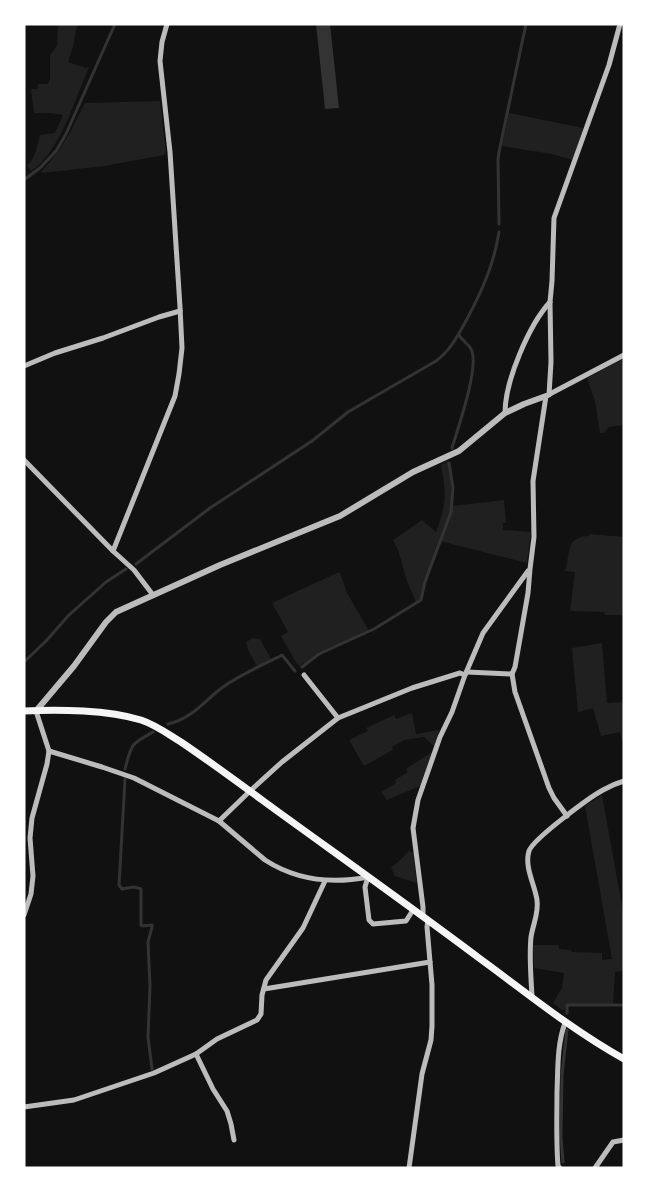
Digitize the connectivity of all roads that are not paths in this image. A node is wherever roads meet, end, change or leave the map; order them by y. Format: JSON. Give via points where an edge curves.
{"nodes":[{"id":1,"x":167,"y":24,"type":"edge"},
{"id":2,"x":620,"y":24,"type":"edge"},
{"id":3,"x":550,"y":302,"type":"junction"},
{"id":4,"x":180,"y":311,"type":"junction"},
{"id":5,"x":624,"y":355,"type":"edge"},
{"id":6,"x":24,"y":366,"type":"edge"},
{"id":7,"x":548,"y":395,"type":"junction"},
{"id":8,"x":505,"y":413,"type":"junction"},
{"id":9,"x":24,"y":460,"type":"edge"},
{"id":10,"x":113,"y":551,"type":"junction"},
{"id":11,"x":530,"y":569,"type":"junction"},
{"id":12,"x":153,"y":595,"type":"junction"},
{"id":13,"x":466,"y":673,"type":"junction"},
{"id":14,"x":512,"y":674,"type":"junction"},
{"id":15,"x":304,"y":675,"type":"dead end"},
{"id":16,"x":24,"y":711,"type":"edge"},
{"id":17,"x":36,"y":711,"type":"junction"},
{"id":18,"x":338,"y":718,"type":"junction"},
{"id":19,"x":49,"y":751,"type":"junction"},
{"id":20,"x":624,"y":781,"type":"edge"},
{"id":21,"x":250,"y":791,"type":"junction"},
{"id":22,"x":567,"y":816,"type":"junction"},
{"id":23,"x":219,"y":821,"type":"junction"},
{"id":24,"x":368,"y":878,"type":"junction"},
{"id":25,"x":325,"y":881,"type":"junction"},
{"id":26,"x":413,"y":910,"type":"junction"},
{"id":27,"x":24,"y":915,"type":"edge"},
{"id":28,"x":426,"y":918,"type":"junction"},
{"id":29,"x":430,"y":962,"type":"junction"},
{"id":30,"x":264,"y":989,"type":"junction"},
{"id":31,"x":532,"y":996,"type":"junction"},
{"id":32,"x":565,"y":1023,"type":"junction"},
{"id":33,"x":196,"y":1054,"type":"junction"},
{"id":34,"x":624,"y":1059,"type":"edge"},
{"id":35,"x":24,"y":1107,"type":"edge"},
{"id":36,"x":234,"y":1140,"type":"dead end"},
{"id":37,"x":624,"y":1140,"type":"edge"},
{"id":38,"x":409,"y":1168,"type":"edge"},
{"id":39,"x":560,"y":1168,"type":"edge"},
{"id":40,"x":595,"y":1168,"type":"edge"}],
"edges":[{"from":1,"to":4,"type":"street","via":[[160,61]]},
{"from":2,"to":3,"type":"street","via":[[555,218]]},
{"from":3,"to":7,"type":"street"},
{"from":3,"to":8,"type":"street","via":[[534,325],[515,367]]},
{"from":4,"to":6,"type":"street"},
{"from":4,"to":10,"type":"street","via":[[182,348],[175,396]]},
{"from":5,"to":7,"type":"street"},
{"from":7,"to":8,"type":"street"},
{"from":7,"to":11,"type":"street","via":[[533,481]]},
{"from":8,"to":12,"type":"street","via":[[459,451],[413,472],[340,516]]},
{"from":9,"to":10,"type":"street"},
{"from":10,"to":12,"type":"street"},
{"from":11,"to":13,"type":"street","via":[[483,633]]},
{"from":11,"to":14,"type":"street"},
{"from":12,"to":17,"type":"street","via":[[116,612]]},
{"from":13,"to":14,"type":"street"},
{"from":13,"to":18,"type":"street","via":[[412,688]]},
{"from":13,"to":28,"type":"street","via":[[440,737],[413,828]]},
{"from":14,"to":22,"type":"street","via":[[549,788]]},
{"from":15,"to":18,"type":"street"},
{"from":16,"to":17,"type":"main road"},
{"from":17,"to":19,"type":"street"},
{"from":17,"to":21,"type":"main road","via":[[103,712],[142,720]]},
{"from":18,"to":21,"type":"street"},
{"from":19,"to":23,"type":"street","via":[[134,778]]},
{"from":19,"to":27,"type":"street","via":[[32,818],[33,876]]},
{"from":20,"to":22,"type":"street","via":[[600,791]]},
{"from":21,"to":23,"type":"street"},
{"from":21,"to":24,"type":"main road"},
{"from":22,"to":31,"type":"street","via":[[537,839],[529,851],[537,901],[531,939]]},
{"from":23,"to":25,"type":"street","via":[[273,865]]},
{"from":24,"to":25,"type":"street"},
{"from":24,"to":26,"type":"main road"},
{"from":24,"to":26,"type":"street","via":[[365,886],[369,920],[373,924],[405,921]]},
{"from":25,"to":30,"type":"street","via":[[303,928],[266,980]]},
{"from":26,"to":28,"type":"main road"},
{"from":28,"to":29,"type":"street"},
{"from":28,"to":31,"type":"main road"},
{"from":29,"to":30,"type":"street"},
{"from":29,"to":38,"type":"street","via":[[431,1040],[422,1074]]},
{"from":30,"to":33,"type":"street","via":[[257,1020]]},
{"from":31,"to":32,"type":"main road"},
{"from":32,"to":34,"type":"main road"},
{"from":32,"to":39,"type":"street","via":[[558,1065],[556,1143]]},
{"from":33,"to":35,"type":"street","via":[[74,1100]]},
{"from":33,"to":36,"type":"street","via":[[227,1111]]},
{"from":37,"to":40,"type":"street","via":[[613,1142]]}]}
